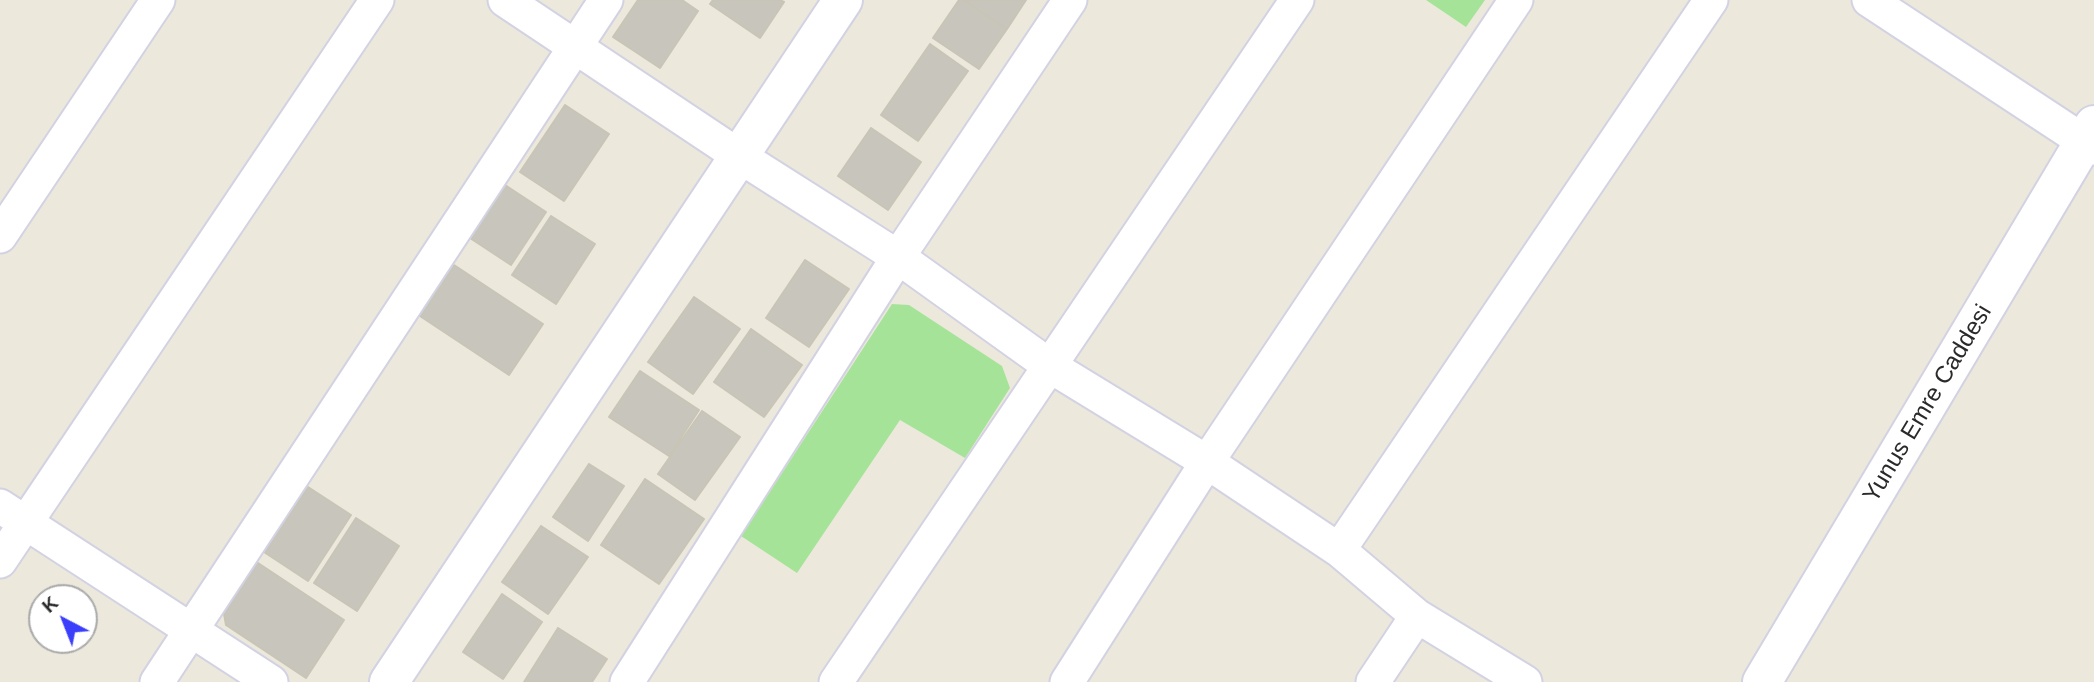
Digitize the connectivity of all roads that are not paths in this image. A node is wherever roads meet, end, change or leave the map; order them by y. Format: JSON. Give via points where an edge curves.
{"nodes":[{"id":1,"x":158,"y":0,"type":"edge"},
{"id":2,"x":377,"y":0,"type":"edge"},
{"id":3,"x":505,"y":0,"type":"edge"},
{"id":4,"x":606,"y":0,"type":"edge"},
{"id":5,"x":843,"y":0,"type":"edge"},
{"id":6,"x":1070,"y":0,"type":"edge"},
{"id":7,"x":1297,"y":0,"type":"edge"},
{"id":8,"x":1516,"y":0,"type":"edge"},
{"id":9,"x":1711,"y":0,"type":"edge"},
{"id":10,"x":1869,"y":0,"type":"edge"},
{"id":11,"x":575,"y":46,"type":"junction"},
{"id":12,"x":2091,"y":138,"type":"edge"},
{"id":13,"x":740,"y":156,"type":"junction"},
{"id":14,"x":0,"y":236,"type":"edge"},
{"id":15,"x":898,"y":257,"type":"junction"},
{"id":16,"x":1050,"y":366,"type":"junction"},
{"id":17,"x":1207,"y":462,"type":"junction"},
{"id":18,"x":13,"y":514,"type":"edge"},
{"id":19,"x":1339,"y":550,"type":"junction"},
{"id":20,"x":0,"y":561,"type":"edge"},
{"id":21,"x":1417,"y":617,"type":"junction"},
{"id":22,"x":191,"y":630,"type":"junction"},
{"id":23,"x":157,"y":682,"type":"edge"},
{"id":24,"x":271,"y":682,"type":"edge"},
{"id":25,"x":389,"y":682,"type":"edge"},
{"id":26,"x":626,"y":682,"type":"edge"},
{"id":27,"x":836,"y":682,"type":"edge"},
{"id":28,"x":1067,"y":682,"type":"edge"},
{"id":29,"x":1373,"y":682,"type":"edge"},
{"id":30,"x":1525,"y":682,"type":"edge"},
{"id":31,"x":1762,"y":682,"type":"edge"}],
"edges":[{"from":1,"to":14,"type":"street"},
{"from":2,"to":18,"type":"street"},
{"from":3,"to":11,"type":"street"},
{"from":4,"to":11,"type":"street"},
{"from":5,"to":13,"type":"street"},
{"from":6,"to":15,"type":"street"},
{"from":7,"to":16,"type":"street"},
{"from":8,"to":17,"type":"street"},
{"from":9,"to":19,"type":"street"},
{"from":10,"to":12,"type":"street"},
{"from":11,"to":13,"type":"street"},
{"from":11,"to":22,"type":"street"},
{"from":12,"to":31,"type":"street","name":"Yunus Emre Caddesi"},
{"from":13,"to":15,"type":"street"},
{"from":13,"to":25,"type":"street"},
{"from":15,"to":16,"type":"street"},
{"from":15,"to":26,"type":"street"},
{"from":16,"to":17,"type":"street"},
{"from":16,"to":27,"type":"street"},
{"from":17,"to":19,"type":"street"},
{"from":17,"to":28,"type":"street"},
{"from":18,"to":20,"type":"street"},
{"from":18,"to":22,"type":"street"},
{"from":19,"to":21,"type":"street"},
{"from":21,"to":29,"type":"street"},
{"from":21,"to":30,"type":"street"},
{"from":22,"to":23,"type":"street"},
{"from":22,"to":24,"type":"street"}]}
